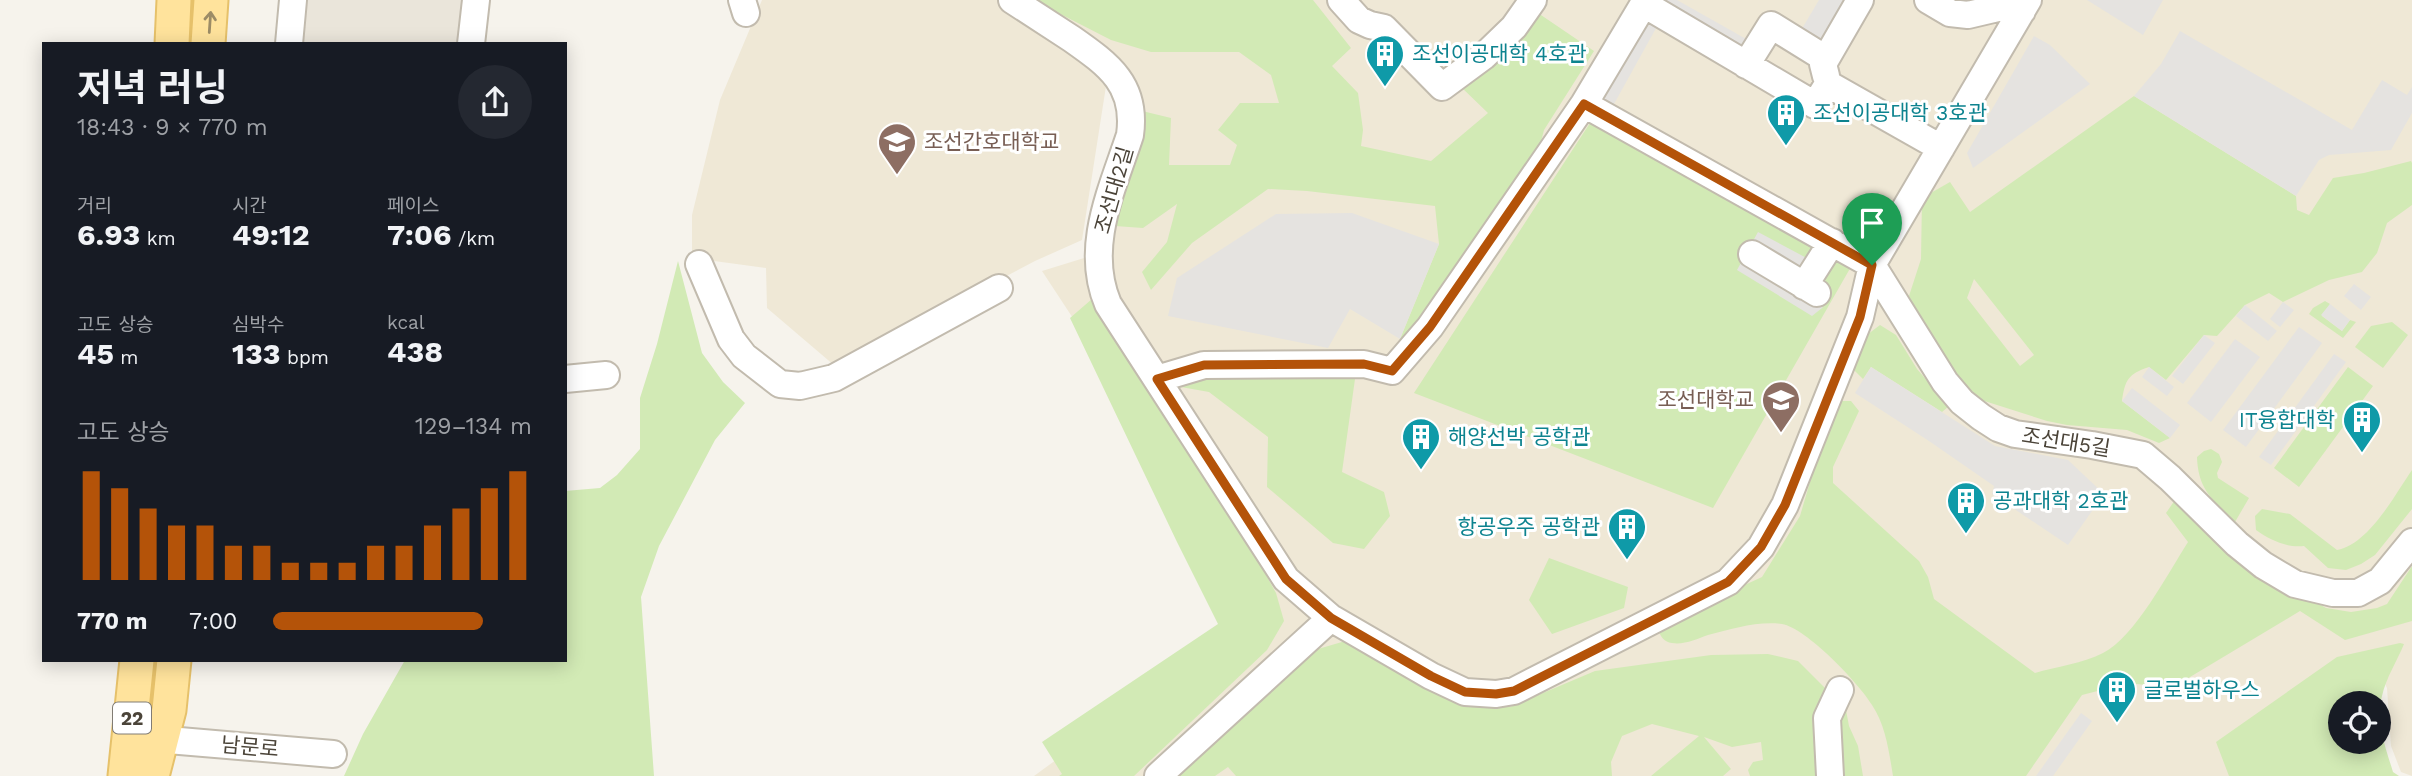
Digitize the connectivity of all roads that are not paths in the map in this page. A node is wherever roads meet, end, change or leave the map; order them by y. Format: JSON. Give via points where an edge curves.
{"nodes":[{"id":1,"x":174,"y":0,"type":"edge"},
{"id":2,"x":211,"y":0,"type":"edge"},
{"id":3,"x":293,"y":0,"type":"edge"},
{"id":4,"x":476,"y":0,"type":"edge"},
{"id":5,"x":1012,"y":0,"type":"edge"},
{"id":6,"x":1341,"y":0,"type":"edge"},
{"id":7,"x":1533,"y":0,"type":"edge"},
{"id":8,"x":1860,"y":0,"type":"edge"},
{"id":9,"x":1928,"y":0,"type":"edge"},
{"id":10,"x":1645,"y":2,"type":"edge"},
{"id":11,"x":2025,"y":6,"type":"edge"},
{"id":12,"x":173,"y":42,"type":"edge"},
{"id":13,"x":208,"y":42,"type":"edge"},
{"id":14,"x":289,"y":42,"type":"edge"},
{"id":15,"x":471,"y":42,"type":"edge"},
{"id":16,"x":1746,"y":65,"type":"junction"},
{"id":17,"x":1827,"y":72,"type":"junction"},
{"id":18,"x":1584,"y":104,"type":"junction"},
{"id":19,"x":1941,"y":148,"type":"junction"},
{"id":20,"x":1832,"y":242,"type":"junction"},
{"id":21,"x":1752,"y":254,"type":"dead end"},
{"id":22,"x":699,"y":264,"type":"dead end"},
{"id":23,"x":1872,"y":265,"type":"junction"},
{"id":24,"x":999,"y":288,"type":"dead end"},
{"id":25,"x":606,"y":375,"type":"dead end"},
{"id":26,"x":567,"y":379,"type":"edge"},
{"id":27,"x":1157,"y":379,"type":"junction"},
{"id":28,"x":2412,"y":542,"type":"edge"},
{"id":29,"x":1331,"y":618,"type":"junction"},
{"id":30,"x":137,"y":662,"type":"edge"},
{"id":31,"x":174,"y":662,"type":"edge"},
{"id":32,"x":1840,"y":690,"type":"dead end"},
{"id":33,"x":169,"y":725,"type":"junction"},
{"id":34,"x":333,"y":754,"type":"dead end"},
{"id":35,"x":125,"y":776,"type":"edge"},
{"id":36,"x":152,"y":776,"type":"edge"},
{"id":37,"x":170,"y":776,"type":"edge"},
{"id":38,"x":1158,"y":776,"type":"edge"},
{"id":39,"x":1830,"y":776,"type":"edge"}],
"edges":[{"from":1,"to":12,"type":"main road"},
{"from":13,"to":2,"type":"main road","one_way":true},
{"from":3,"to":14,"type":"street"},
{"from":4,"to":15,"type":"street"},
{"from":5,"to":27,"type":"street","name":"조선대2길","via":[[1102,61],[1127,93],[1130,135],[1101,227],[1099,277],[1108,304]]},
{"from":6,"to":7,"type":"street","via":[[1359,20],[1384,28],[1442,87],[1514,27]]},
{"from":8,"to":17,"type":"street"},
{"from":9,"to":11,"type":"street","via":[[1950,13],[1968,15]]},
{"from":10,"to":16,"type":"street"},
{"from":10,"to":18,"type":"street"},
{"from":11,"to":19,"type":"street"},
{"from":16,"to":17,"type":"street","via":[[1815,105]]},
{"from":16,"to":17,"type":"street","via":[[1771,25]]},
{"from":17,"to":19,"type":"street"},
{"from":18,"to":20,"type":"street"},
{"from":18,"to":27,"type":"street","via":[[1430,327],[1392,371],[1364,364],[1204,365]]},
{"from":19,"to":23,"type":"street"},
{"from":20,"to":21,"type":"street","via":[[1811,290]]},
{"from":20,"to":23,"type":"street"},
{"from":22,"to":24,"type":"street","via":[[731,339],[744,356],[780,384],[800,386],[834,377]]},
{"from":23,"to":28,"type":"street","name":"조선대5길","via":[[1945,382],[1980,416],[2015,434],[2143,455],[2237,544],[2295,584],[2333,593],[2358,593],[2379,581]]},
{"from":23,"to":29,"type":"street","name":"조선대2길","via":[[1860,317],[1785,505],[1761,547],[1728,582],[1506,694],[1465,692]]},
{"from":25,"to":26,"type":"street"},
{"from":27,"to":29,"type":"street","name":"조선대2길","via":[[1286,579]]},
{"from":29,"to":38,"type":"street"},
{"from":30,"to":35,"type":"main road","number":"22"},
{"from":31,"to":33,"type":"main road","number":"22"},
{"from":32,"to":39,"type":"street","via":[[1827,718]]},
{"from":33,"to":34,"type":"street","name":"남문로"},
{"from":33,"to":36,"type":"main road","number":"22"},
{"from":33,"to":37,"type":"main road"}]}
